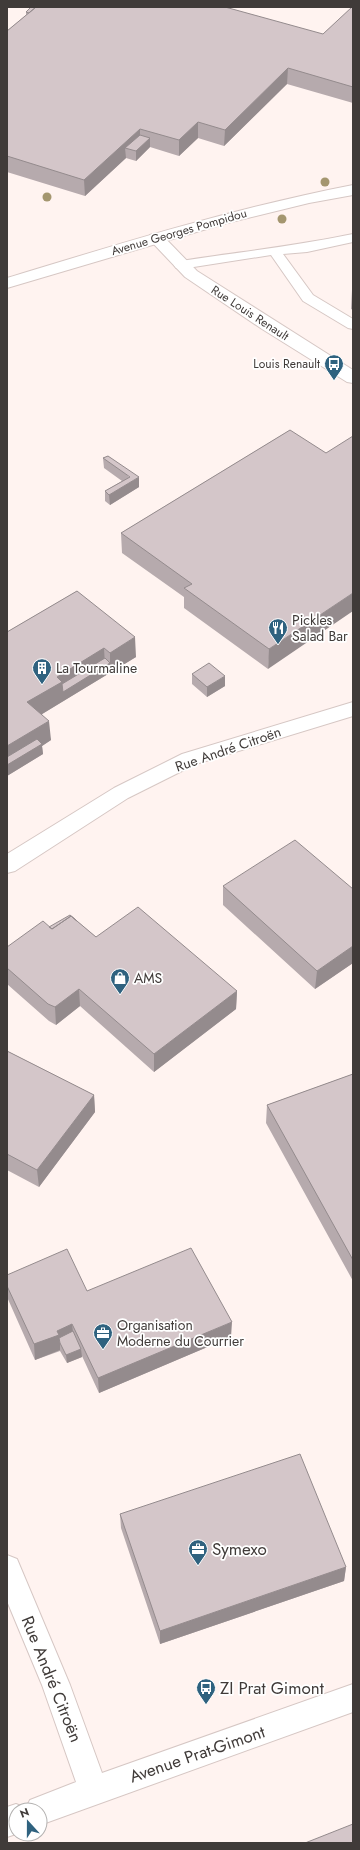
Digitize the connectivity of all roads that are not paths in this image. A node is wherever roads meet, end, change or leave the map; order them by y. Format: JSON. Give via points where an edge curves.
{"nodes":[{"id":1,"x":353,"y":190,"type":"edge"},
{"id":2,"x":156,"y":238,"type":"junction"},
{"id":3,"x":353,"y":238,"type":"edge"},
{"id":4,"x":274,"y":251,"type":"junction"},
{"id":5,"x":181,"y":264,"type":"junction"},
{"id":6,"x":7,"y":283,"type":"edge"},
{"id":7,"x":353,"y":325,"type":"edge"},
{"id":8,"x":353,"y":378,"type":"edge"},
{"id":9,"x":353,"y":709,"type":"edge"},
{"id":10,"x":7,"y":865,"type":"edge"},
{"id":11,"x":7,"y":1568,"type":"edge"},
{"id":12,"x":353,"y":1698,"type":"edge"},
{"id":13,"x":94,"y":1791,"type":"junction"},
{"id":14,"x":48,"y":1807,"type":"edge"}],
"edges":[{"from":1,"to":2,"type":"street","name":"Avenue Georges Pompidou","via":[[260,209]]},
{"from":2,"to":5,"type":"street","name":"Rue Louis Renault"},
{"from":2,"to":6,"type":"street","name":"Avenue Georges Pompidou"},
{"from":3,"to":4,"type":"lane","via":[[307,248]]},
{"from":4,"to":5,"type":"lane"},
{"from":4,"to":7,"type":"lane","via":[[308,298]]},
{"from":5,"to":8,"type":"street","name":"Rue Louis Renault","via":[[191,274],[268,326]]},
{"from":9,"to":10,"type":"street","name":"Rue André Citroën","via":[[189,759],[121,793]]},
{"from":11,"to":13,"type":"street","name":"Rue André Citroën","via":[[56,1685]]},
{"from":12,"to":13,"type":"street","name":"Avenue Prat-Gimont"},
{"from":13,"to":14,"type":"street","name":"Avenue Prat-Gimont"}]}
